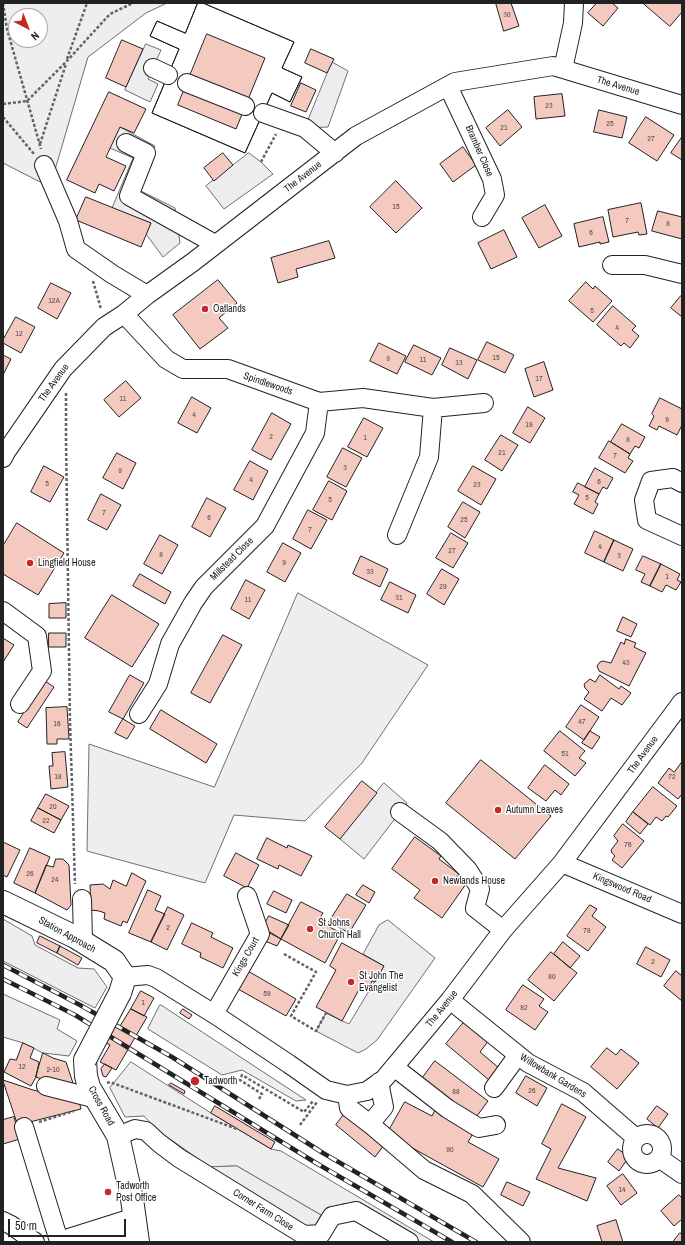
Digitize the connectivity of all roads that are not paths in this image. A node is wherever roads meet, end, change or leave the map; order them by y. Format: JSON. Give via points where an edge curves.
{"nodes":[{"id":1,"x":574,"y":3,"type":"edge"},
{"id":2,"x":563,"y":69,"type":"junction"},
{"id":3,"x":187,"y":83,"type":"dead end"},
{"id":4,"x":448,"y":86,"type":"junction"},
{"id":5,"x":682,"y":105,"type":"edge"},
{"id":6,"x":245,"y":106,"type":"dead end"},
{"id":7,"x":263,"y":113,"type":"dead end"},
{"id":8,"x":126,"y":143,"type":"dead end"},
{"id":9,"x":335,"y":153,"type":"junction"},
{"id":10,"x":44,"y":165,"type":"road end"},
{"id":11,"x":482,"y":217,"type":"dead end"},
{"id":12,"x":215,"y":244,"type":"junction"},
{"id":13,"x":612,"y":265,"type":"dead end"},
{"id":14,"x":682,"y":274,"type":"edge"},
{"id":15,"x":147,"y":295,"type":"junction"},
{"id":16,"x":124,"y":314,"type":"junction"},
{"id":17,"x":319,"y":402,"type":"junction"},
{"id":18,"x":484,"y":403,"type":"dead end"},
{"id":19,"x":433,"y":408,"type":"junction"},
{"id":20,"x":3,"y":458,"type":"edge"},
{"id":21,"x":682,"y":483,"type":"edge"},
{"id":22,"x":397,"y":535,"type":"dead end"},
{"id":23,"x":682,"y":536,"type":"edge"},
{"id":24,"x":3,"y":611,"type":"edge"},
{"id":25,"x":682,"y":702,"type":"edge"},
{"id":26,"x":20,"y":704,"type":"dead end"},
{"id":27,"x":139,"y":714,"type":"dead end"},
{"id":28,"x":400,"y":812,"type":"dead end"},
{"id":29,"x":562,"y":863,"type":"junction"},
{"id":30,"x":78,"y":892,"type":"road end"},
{"id":31,"x":247,"y":896,"type":"dead end"},
{"id":32,"x":3,"y":902,"type":"edge"},
{"id":33,"x":682,"y":914,"type":"edge"},
{"id":34,"x":503,"y":930,"type":"junction"},
{"id":35,"x":83,"y":942,"type":"junction"},
{"id":36,"x":123,"y":985,"type":"junction"},
{"id":37,"x":450,"y":1000,"type":"junction"},
{"id":38,"x":214,"y":1014,"type":"junction"},
{"id":39,"x":518,"y":1055,"type":"junction"},
{"id":40,"x":394,"y":1068,"type":"junction"},
{"id":41,"x":379,"y":1082,"type":"junction"},
{"id":42,"x":46,"y":1086,"type":"dead end"},
{"id":43,"x":494,"y":1088,"type":"dead end"},
{"id":44,"x":348,"y":1095,"type":"junction"},
{"id":45,"x":95,"y":1096,"type":"junction"},
{"id":46,"x":370,"y":1124,"type":"junction"},
{"id":47,"x":496,"y":1125,"type":"dead end"},
{"id":48,"x":24,"y":1127,"type":"dead end"},
{"id":49,"x":118,"y":1136,"type":"junction"},
{"id":50,"x":682,"y":1174,"type":"edge"},
{"id":51,"x":3,"y":1221,"type":"edge"},
{"id":52,"x":137,"y":1230,"type":"edge"},
{"id":53,"x":35,"y":1242,"type":"edge"},
{"id":54,"x":97,"y":1242,"type":"edge"},
{"id":55,"x":409,"y":1242,"type":"edge"},
{"id":56,"x":521,"y":1242,"type":"edge"}],
"edges":[{"from":1,"to":2,"type":"street","via":[[573,23]]},
{"from":2,"to":4,"type":"street","name":"The Avenue","via":[[553,66],[455,82]]},
{"from":2,"to":5,"type":"street","name":"The Avenue"},
{"from":3,"to":6,"type":"street"},
{"from":4,"to":9,"type":"street","name":"The Avenue","via":[[356,136]]},
{"from":4,"to":11,"type":"street","name":"Bramber Close","via":[[492,179],[495,195]]},
{"from":7,"to":9,"type":"street","via":[[305,128]]},
{"from":8,"to":12,"type":"street","via":[[146,153],[129,196]]},
{"from":9,"to":12,"type":"street","name":"The Avenue"},
{"from":10,"to":15,"type":"street","via":[[68,221],[76,249]]},
{"from":12,"to":15,"type":"street","name":"The Avenue"},
{"from":13,"to":14,"type":"street","via":[[645,265]]},
{"from":15,"to":16,"type":"street","name":"The Avenue"},
{"from":16,"to":17,"type":"street","name":"Spindlewoods","via":[[166,359],[183,369],[228,370]]},
{"from":16,"to":20,"type":"street","name":"The Avenue","via":[[104,327],[63,369]]},
{"from":17,"to":19,"type":"street","name":"Spindlewoods","via":[[363,398]]},
{"from":17,"to":27,"type":"street","name":"Millstead Close","via":[[315,433],[265,526],[200,592],[170,644],[158,684]]},
{"from":18,"to":19,"type":"street","name":"Spindlewoods"},
{"from":19,"to":22,"type":"street","via":[[429,458]]},
{"from":21,"to":23,"type":"street","via":[[673,478],[651,481],[644,500],[647,520]]},
{"from":24,"to":26,"type":"street","via":[[37,636],[42,671]]},
{"from":25,"to":29,"type":"street","name":"The Avenue"},
{"from":28,"to":34,"type":"street","via":[[440,841],[468,870],[480,889],[475,908]]},
{"from":29,"to":33,"type":"street","name":"Kingswood Road"},
{"from":29,"to":34,"type":"street","name":"The Avenue"},
{"from":30,"to":35,"type":"street"},
{"from":31,"to":38,"type":"street","name":"Kings Court","via":[[260,934]]},
{"from":32,"to":35,"type":"main road","name":"Station Approach"},
{"from":34,"to":37,"type":"street","name":"The Avenue"},
{"from":35,"to":36,"type":"main road","name":"Station Approach","via":[[114,961]]},
{"from":36,"to":38,"type":"street","name":"The Avenue","via":[[148,975]]},
{"from":36,"to":45,"type":"main road","name":"Cross Road","bridge":true,"via":[[85,1060],[86,1076]]},
{"from":37,"to":39,"type":"street","name":"Willowbank Gardens"},
{"from":37,"to":40,"type":"street","name":"The Avenue"},
{"from":38,"to":44,"type":"street","name":"The Avenue","via":[[324,1089]]},
{"from":39,"to":43,"type":"street"},
{"from":39,"to":50,"type":"street","name":"Willowbank Gardens","via":[[528,1063],[583,1092],[636,1138],[648,1134],[656,1138],[662,1150],[659,1158]]},
{"from":40,"to":41,"type":"street","name":"The Avenue"},
{"from":40,"to":47,"type":"street","via":[[448,1109],[479,1128]]},
{"from":41,"to":44,"type":"street","name":"The Avenue","via":[[367,1091]]},
{"from":41,"to":46,"type":"street","via":[[384,1107]]},
{"from":42,"to":45,"type":"street"},
{"from":44,"to":46,"type":"street","via":[[349,1108]]},
{"from":45,"to":49,"type":"main road","name":"Cross Road"},
{"from":46,"to":56,"type":"street","via":[[424,1170],[472,1194]]},
{"from":48,"to":52,"type":"street","via":[[58,1241]]},
{"from":49,"to":52,"type":"main road","name":"Cross Road"},
{"from":49,"to":55,"type":"street","name":"Corner Farm Close","via":[[135,1128],[146,1131],[180,1158],[304,1235],[321,1234],[332,1216],[356,1211]]},
{"from":51,"to":53,"type":"street"},
{"from":52,"to":54,"type":"street"}]}
